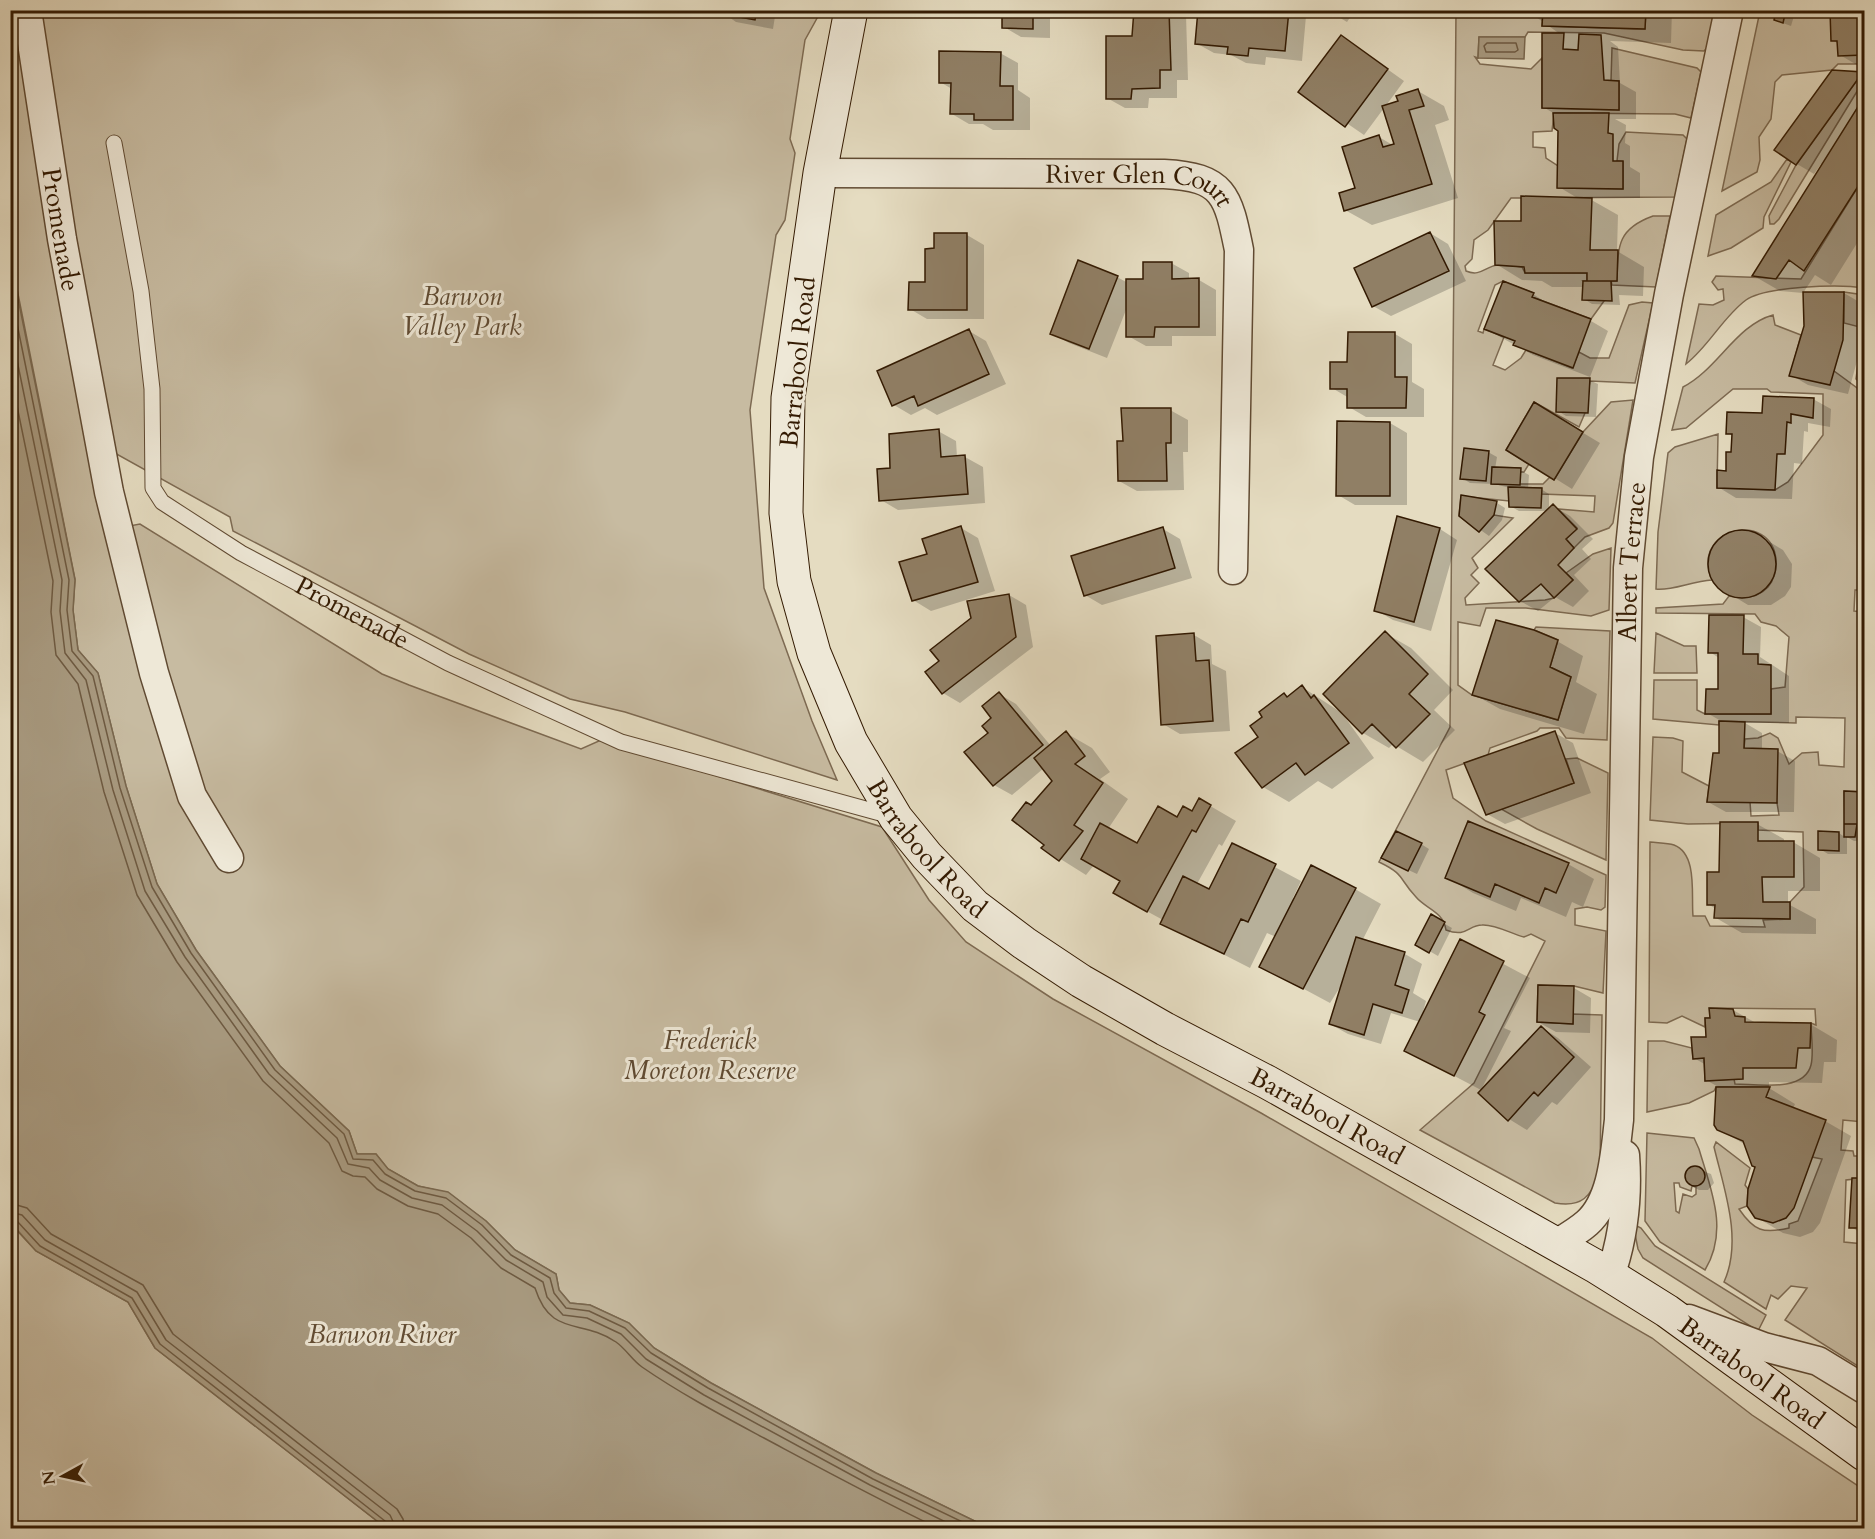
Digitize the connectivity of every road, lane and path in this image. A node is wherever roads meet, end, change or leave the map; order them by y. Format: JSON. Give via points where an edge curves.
{"nodes":[{"id":1,"x":27,"y":10,"type":"edge"},
{"id":2,"x":852,"y":10,"type":"edge"},
{"id":3,"x":1729,"y":10,"type":"edge"},
{"id":4,"x":114,"y":143,"type":"dead end"},
{"id":5,"x":820,"y":173,"type":"junction"},
{"id":6,"x":1233,"y":570,"type":"dead end"},
{"id":7,"x":896,"y":818,"type":"junction"},
{"id":8,"x":228,"y":858,"type":"dead end"},
{"id":9,"x":1619,"y":1120,"type":"junction"},
{"id":10,"x":1556,"y":1244,"type":"junction"},
{"id":11,"x":1610,"y":1276,"type":"junction"},
{"id":12,"x":1667,"y":1311,"type":"junction"},
{"id":13,"x":1864,"y":1389,"type":"edge"},
{"id":14,"x":1864,"y":1454,"type":"edge"}],
"edges":[{"from":1,"to":8,"type":"street","name":"Promenade","via":[[62,238],[109,492],[154,673],[192,796]]},
{"from":2,"to":5,"type":"street","name":"Barrabool Road"},
{"from":3,"to":9,"type":"street","name":"Albert Terrace","via":[[1639,457],[1628,568]]},
{"from":4,"to":7,"type":"lane","name":"Promenade","via":[[141,291],[152,389],[153,488],[162,502],[241,553],[438,657],[621,742]]},
{"from":5,"to":6,"type":"street","name":"River Glen Court","via":[[1195,175],[1220,190],[1233,218],[1239,250]]},
{"from":5,"to":7,"type":"street","name":"Barrabool Road","via":[[788,398],[786,513],[794,580],[814,653],[851,742]]},
{"from":7,"to":10,"type":"street","name":"Barrabool Road","via":[[975,906],[1081,981]]},
{"from":9,"to":10,"type":"street","name":"Albert Terrace","via":[[1605,1196],[1589,1222]]},
{"from":9,"to":11,"type":"street","name":"Albert Terrace","via":[[1626,1168],[1625,1197],[1620,1249]]},
{"from":10,"to":11,"type":"street","name":"Barrabool Road"},
{"from":11,"to":12,"type":"street","name":"Barrabool Road"},
{"from":12,"to":13,"type":"street","name":"Barrabool Road","via":[[1764,1347],[1818,1361]]},
{"from":12,"to":14,"type":"street","name":"Barrabool Road"}]}
